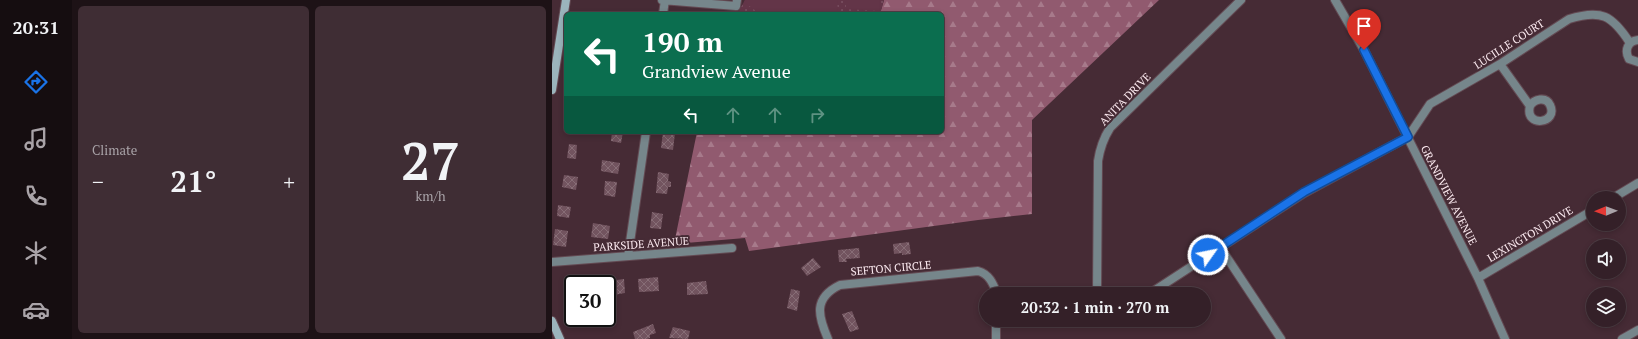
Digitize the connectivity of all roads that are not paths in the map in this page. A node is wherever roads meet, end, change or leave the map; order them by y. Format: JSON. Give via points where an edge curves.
{"nodes":[{"id":1,"x":566,"y":0,"type":"edge"},
{"id":2,"x":662,"y":0,"type":"edge"},
{"id":3,"x":665,"y":0,"type":"edge"},
{"id":4,"x":737,"y":0,"type":"edge"},
{"id":5,"x":1241,"y":0,"type":"edge"},
{"id":6,"x":1335,"y":0,"type":"edge"},
{"id":7,"x":564,"y":12,"type":"edge"},
{"id":8,"x":663,"y":12,"type":"edge"},
{"id":9,"x":564,"y":13,"type":"edge"},
{"id":10,"x":1634,"y":41,"type":"edge"},
{"id":11,"x":1638,"y":62,"type":"edge"},
{"id":12,"x":1500,"y":64,"type":"junction"},
{"id":13,"x":552,"y":90,"type":"edge"},
{"id":14,"x":1530,"y":106,"type":"dead end"},
{"id":15,"x":646,"y":134,"type":"edge"},
{"id":16,"x":1408,"y":137,"type":"junction"},
{"id":17,"x":1638,"y":183,"type":"edge"},
{"id":18,"x":1625,"y":191,"type":"edge"},
{"id":19,"x":1586,"y":214,"type":"edge"},
{"id":20,"x":1220,"y":247,"type":"junction"},
{"id":21,"x":732,"y":248,"type":"dead end"},
{"id":22,"x":628,"y":256,"type":"junction"},
{"id":23,"x":552,"y":262,"type":"edge"},
{"id":24,"x":1478,"y":278,"type":"junction"},
{"id":25,"x":994,"y":287,"type":"edge"},
{"id":26,"x":1097,"y":287,"type":"edge"},
{"id":27,"x":1160,"y":287,"type":"edge"},
{"id":28,"x":552,"y":321,"type":"edge"},
{"id":29,"x":996,"y":327,"type":"edge"},
{"id":30,"x":1638,"y":330,"type":"edge"},
{"id":31,"x":560,"y":339,"type":"edge"},
{"id":32,"x":828,"y":339,"type":"edge"},
{"id":33,"x":996,"y":339,"type":"edge"},
{"id":34,"x":1281,"y":339,"type":"edge"},
{"id":35,"x":1505,"y":339,"type":"edge"},
{"id":36,"x":1622,"y":339,"type":"edge"}],
"edges":[{"from":1,"to":7,"type":"main road"},
{"from":2,"to":3,"type":"street"},
{"from":3,"to":4,"type":"street","via":[[736,6]]},
{"from":3,"to":8,"type":"street"},
{"from":5,"to":26,"type":"street","name":"ANITA DRIVE","via":[[1110,128],[1105,136],[1098,161]]},
{"from":6,"to":16,"type":"street","name":"GRANDVIEW AVENUE","via":[[1364,50]]},
{"from":9,"to":13,"type":"main road"},
{"from":10,"to":11,"type":"street","name":"LUCILLE COURT","via":[[1627,48],[1627,56]]},
{"from":10,"to":12,"type":"street","name":"LUCILLE COURT","via":[[1619,25],[1602,15],[1580,15],[1569,18]]},
{"from":12,"to":14,"type":"street"},
{"from":12,"to":16,"type":"street","name":"LUCILLE COURT","via":[[1430,104]]},
{"from":15,"to":22,"type":"street"},
{"from":16,"to":20,"type":"street","via":[[1304,192]]},
{"from":16,"to":24,"type":"street","name":"GRANDVIEW AVENUE"},
{"from":17,"to":18,"type":"street"},
{"from":19,"to":24,"type":"street","name":"LEXINGTON DRIVE"},
{"from":20,"to":27,"type":"street"},
{"from":20,"to":34,"type":"street"},
{"from":21,"to":22,"type":"street","name":"PARKSIDE AVENUE"},
{"from":22,"to":23,"type":"street","name":"PARKSIDE AVENUE"},
{"from":24,"to":35,"type":"street","name":"GRANDVIEW AVENUE"},
{"from":25,"to":32,"type":"street","name":"SEFTON CIRCLE","via":[[985,273],[978,271],[840,285],[825,295],[821,303],[819,312]]},
{"from":28,"to":31,"type":"main road"},
{"from":29,"to":33,"type":"street"},
{"from":30,"to":36,"type":"street"}]}
